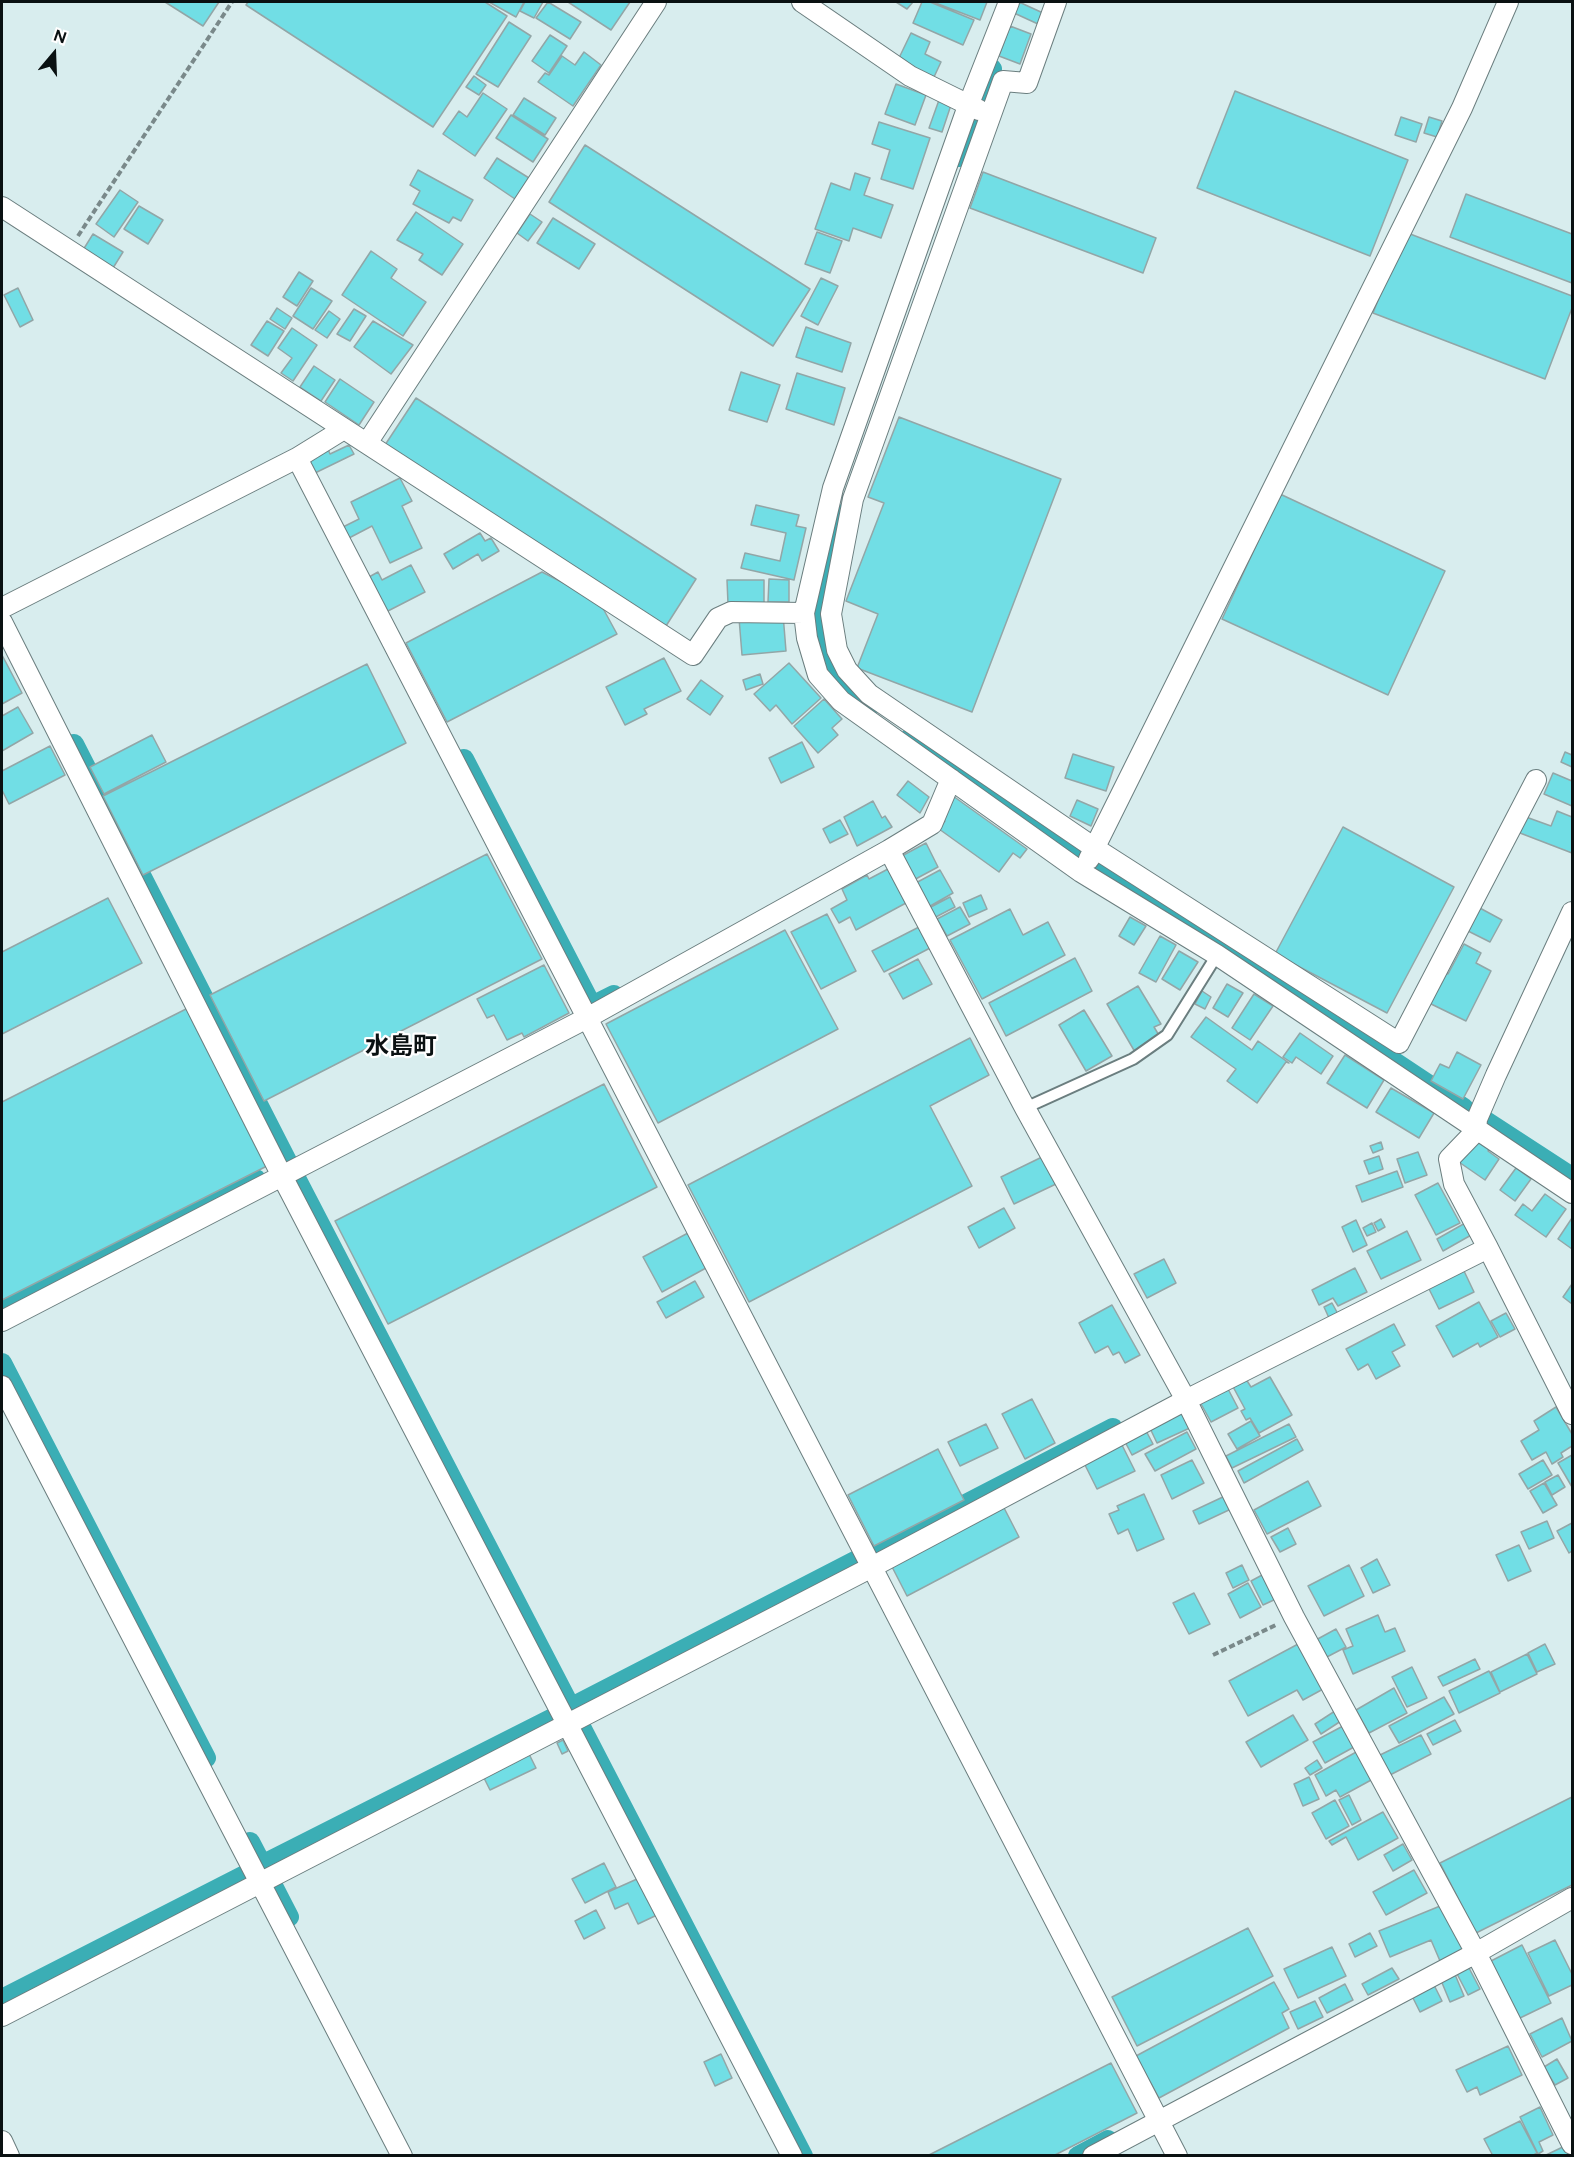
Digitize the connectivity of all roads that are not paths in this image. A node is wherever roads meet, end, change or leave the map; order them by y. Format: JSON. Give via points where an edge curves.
{"nodes":[{"id":1,"x":656,"y":2,"type":"edge"},
{"id":2,"x":802,"y":2,"type":"edge"},
{"id":3,"x":1009,"y":2,"type":"edge"},
{"id":4,"x":1056,"y":2,"type":"edge"},
{"id":5,"x":1508,"y":2,"type":"edge"},
{"id":6,"x":979,"y":110,"type":"junction"},
{"id":7,"x":2,"y":207,"type":"edge"},
{"id":8,"x":344,"y":429,"type":"junction"},
{"id":9,"x":366,"y":443,"type":"junction"},
{"id":10,"x":297,"y":458,"type":"junction"},
{"id":11,"x":2,"y":608,"type":"edge"},
{"id":12,"x":804,"y":613,"type":"junction"},
{"id":13,"x":2,"y":622,"type":"edge"},
{"id":14,"x":807,"y":639,"type":"junction"},
{"id":15,"x":828,"y":653,"type":"junction"},
{"id":16,"x":951,"y":779,"type":"junction"},
{"id":17,"x":1536,"y":780,"type":"dead end"},
{"id":18,"x":1096,"y":849,"type":"junction"},
{"id":19,"x":889,"y":850,"type":"junction"},
{"id":20,"x":1081,"y":872,"type":"junction"},
{"id":21,"x":1572,"y":912,"type":"edge"},
{"id":22,"x":1217,"y":955,"type":"junction"},
{"id":23,"x":587,"y":1018,"type":"junction"},
{"id":24,"x":1025,"y":1108,"type":"junction"},
{"id":25,"x":1476,"y":1131,"type":"junction"},
{"id":26,"x":282,"y":1176,"type":"junction"},
{"id":27,"x":1572,"y":1193,"type":"edge"},
{"id":28,"x":1488,"y":1248,"type":"junction"},
{"id":29,"x":2,"y":1321,"type":"edge"},
{"id":30,"x":2,"y":1386,"type":"edge"},
{"id":31,"x":1186,"y":1400,"type":"junction"},
{"id":32,"x":1572,"y":1414,"type":"edge"},
{"id":33,"x":872,"y":1567,"type":"junction"},
{"id":34,"x":569,"y":1724,"type":"junction"},
{"id":35,"x":260,"y":1882,"type":"junction"},
{"id":36,"x":1572,"y":1898,"type":"edge"},
{"id":37,"x":1476,"y":1953,"type":"junction"},
{"id":38,"x":2,"y":2016,"type":"edge"},
{"id":39,"x":1159,"y":2122,"type":"junction"},
{"id":40,"x":2,"y":2141,"type":"edge"},
{"id":41,"x":1572,"y":2144,"type":"edge"},
{"id":42,"x":9,"y":2156,"type":"edge"},
{"id":43,"x":402,"y":2156,"type":"edge"},
{"id":44,"x":792,"y":2156,"type":"edge"},
{"id":45,"x":1093,"y":2156,"type":"edge"},
{"id":46,"x":1176,"y":2156,"type":"edge"}],
"edges":[{"from":1,"to":9,"type":"street"},
{"from":2,"to":6,"type":"street","via":[[910,76]]},
{"from":3,"to":6,"type":"street"},
{"from":4,"to":6,"type":"street","via":[[1027,83],[1003,81]]},
{"from":5,"to":18,"type":"street","via":[[1462,108]]},
{"from":6,"to":12,"type":"street","via":[[833,488]]},
{"from":6,"to":15,"type":"street","via":[[853,499],[831,614]]},
{"from":7,"to":8,"type":"street"},
{"from":8,"to":9,"type":"street"},
{"from":8,"to":10,"type":"street"},
{"from":9,"to":12,"type":"street","via":[[693,655],[718,618],[731,612]]},
{"from":10,"to":11,"type":"street"},
{"from":10,"to":23,"type":"street"},
{"from":12,"to":14,"type":"street"},
{"from":13,"to":26,"type":"street"},
{"from":14,"to":15,"type":"street"},
{"from":14,"to":16,"type":"street","via":[[818,675],[841,701]]},
{"from":15,"to":18,"type":"street","via":[[869,694]]},
{"from":16,"to":19,"type":"street","via":[[932,824]]},
{"from":16,"to":20,"type":"street"},
{"from":17,"to":18,"type":"street","via":[[1399,1043]]},
{"from":18,"to":20,"type":"street"},
{"from":19,"to":23,"type":"street"},
{"from":19,"to":24,"type":"street"},
{"from":20,"to":22,"type":"street"},
{"from":21,"to":25,"type":"street","via":[[1496,1075],[1477,1119]]},
{"from":22,"to":24,"type":"lane","via":[[1167,1035],[1133,1059]]},
{"from":22,"to":25,"type":"street"},
{"from":23,"to":26,"type":"street"},
{"from":23,"to":33,"type":"street"},
{"from":24,"to":31,"type":"street"},
{"from":25,"to":27,"type":"street"},
{"from":25,"to":28,"type":"street","via":[[1449,1159],[1454,1185]]},
{"from":26,"to":29,"type":"street"},
{"from":26,"to":34,"type":"street"},
{"from":28,"to":31,"type":"street"},
{"from":28,"to":32,"type":"street"},
{"from":30,"to":35,"type":"street"},
{"from":31,"to":33,"type":"street"},
{"from":31,"to":37,"type":"street","via":[[1294,1617]]},
{"from":33,"to":34,"type":"street"},
{"from":33,"to":39,"type":"street"},
{"from":34,"to":35,"type":"street"},
{"from":34,"to":44,"type":"street"},
{"from":35,"to":38,"type":"street"},
{"from":35,"to":43,"type":"street"},
{"from":36,"to":37,"type":"street"},
{"from":37,"to":39,"type":"street"},
{"from":37,"to":41,"type":"street"},
{"from":39,"to":45,"type":"street"},
{"from":39,"to":46,"type":"street"},
{"from":40,"to":42,"type":"street"}]}
